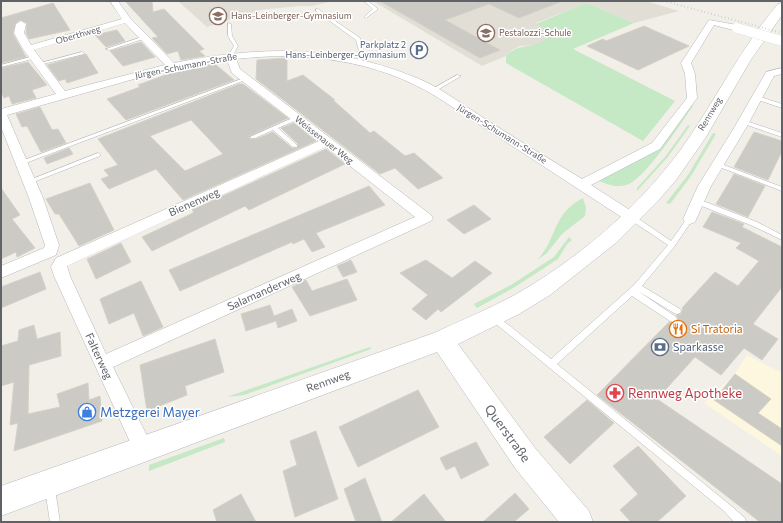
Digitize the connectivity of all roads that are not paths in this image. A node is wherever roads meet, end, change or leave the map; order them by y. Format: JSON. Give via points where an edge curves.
{"nodes":[{"id":1,"x":114,"y":1,"type":"edge"},
{"id":2,"x":366,"y":1,"type":"edge"},
{"id":3,"x":782,"y":7,"type":"edge"},
{"id":4,"x":317,"y":10,"type":"dead end"},
{"id":5,"x":366,"y":17,"type":"dead end"},
{"id":6,"x":127,"y":20,"type":"junction"},
{"id":7,"x":21,"y":24,"type":"dead end"},
{"id":8,"x":229,"y":24,"type":"dead end"},
{"id":9,"x":144,"y":38,"type":"junction"},
{"id":10,"x":782,"y":41,"type":"edge"},
{"id":11,"x":108,"y":49,"type":"dead end"},
{"id":12,"x":82,"y":53,"type":"dead end"},
{"id":13,"x":34,"y":56,"type":"junction"},
{"id":14,"x":230,"y":56,"type":"junction"},
{"id":15,"x":359,"y":61,"type":"junction"},
{"id":16,"x":1,"y":66,"type":"edge"},
{"id":17,"x":173,"y":68,"type":"junction"},
{"id":18,"x":782,"y":71,"type":"edge"},
{"id":19,"x":770,"y":74,"type":"junction"},
{"id":20,"x":782,"y":75,"type":"edge"},
{"id":21,"x":459,"y":76,"type":"dead end"},
{"id":22,"x":246,"y":79,"type":"junction"},
{"id":23,"x":432,"y":91,"type":"junction"},
{"id":24,"x":63,"y":96,"type":"junction"},
{"id":25,"x":757,"y":98,"type":"junction"},
{"id":26,"x":782,"y":106,"type":"edge"},
{"id":27,"x":1,"y":113,"type":"edge"},
{"id":28,"x":297,"y":118,"type":"junction"},
{"id":29,"x":743,"y":122,"type":"junction"},
{"id":30,"x":274,"y":128,"type":"junction"},
{"id":31,"x":782,"y":135,"type":"edge"},
{"id":32,"x":253,"y":137,"type":"dead end"},
{"id":33,"x":327,"y":142,"type":"junction"},
{"id":34,"x":295,"y":146,"type":"dead end"},
{"id":35,"x":98,"y":156,"type":"dead end"},
{"id":36,"x":21,"y":163,"type":"junction"},
{"id":37,"x":716,"y":164,"type":"junction"},
{"id":38,"x":29,"y":182,"type":"junction"},
{"id":39,"x":583,"y":184,"type":"junction"},
{"id":40,"x":782,"y":189,"type":"edge"},
{"id":41,"x":696,"y":201,"type":"junction"},
{"id":42,"x":631,"y":217,"type":"junction"},
{"id":43,"x":426,"y":218,"type":"joint"},
{"id":44,"x":690,"y":219,"type":"joint"},
{"id":45,"x":782,"y":238,"type":"edge"},
{"id":46,"x":672,"y":245,"type":"junction"},
{"id":47,"x":56,"y":256,"type":"junction"},
{"id":48,"x":1,"y":272,"type":"edge"},
{"id":49,"x":634,"y":289,"type":"junction"},
{"id":50,"x":675,"y":315,"type":"dead end"},
{"id":51,"x":493,"y":317,"type":"junction"},
{"id":52,"x":442,"y":340,"type":"junction"},
{"id":53,"x":102,"y":364,"type":"junction"},
{"id":54,"x":551,"y":364,"type":"junction"},
{"id":55,"x":143,"y":448,"type":"junction"},
{"id":56,"x":49,"y":483,"type":"junction"},
{"id":57,"x":1,"y":501,"type":"edge"},
{"id":58,"x":55,"y":522,"type":"edge"},
{"id":59,"x":578,"y":522,"type":"edge"},
{"id":60,"x":741,"y":522,"type":"edge"}],
"edges":[{"from":1,"to":6,"type":"street"},
{"from":2,"to":5,"type":"lane","via":[[376,9]]},
{"from":3,"to":42,"type":"main road","name":"Rennweg","via":[[749,50],[682,160]]},
{"from":4,"to":15,"type":"lane","via":[[358,39],[362,55]]},
{"from":6,"to":9,"type":"street"},
{"from":6,"to":13,"type":"street","name":"Oberthweg"},
{"from":7,"to":13,"type":"street","via":[[19,33]]},
{"from":8,"to":14,"type":"lane","via":[[230,36],[236,46]]},
{"from":9,"to":11,"type":"lane"},
{"from":9,"to":17,"type":"street"},
{"from":10,"to":39,"type":"street","bridge":true,"via":[[712,22],[686,63],[690,74],[692,98],[656,146]]},
{"from":12,"to":13,"type":"lane"},
{"from":13,"to":16,"type":"lane"},
{"from":13,"to":24,"type":"street"},
{"from":14,"to":15,"type":"street","name":"Jürgen-Schumann-Straße","via":[[325,54]]},
{"from":14,"to":17,"type":"street","name":"Jürgen-Schumann-Straße"},
{"from":14,"to":22,"type":"street","name":"Weissenauer Weg","via":[[236,71]]},
{"from":15,"to":23,"type":"street","name":"Jürgen-Schumann-Straße","via":[[415,81]]},
{"from":17,"to":24,"type":"street","name":"Jürgen-Schumann-Straße"},
{"from":18,"to":19,"type":"street"},
{"from":19,"to":20,"type":"lane"},
{"from":19,"to":25,"type":"street"},
{"from":21,"to":23,"type":"lane"},
{"from":22,"to":28,"type":"street","name":"Weissenauer Weg"},
{"from":22,"to":36,"type":"lane"},
{"from":23,"to":39,"type":"street","name":"Jürgen-Schumann-Straße"},
{"from":24,"to":27,"type":"street","name":"Jürgen-Schumann-Straße"},
{"from":25,"to":26,"type":"lane"},
{"from":25,"to":29,"type":"street"},
{"from":27,"to":36,"type":"street","name":"Falterweg"},
{"from":28,"to":30,"type":"lane"},
{"from":28,"to":33,"type":"street","name":"Weissenauer Weg"},
{"from":29,"to":31,"type":"lane"},
{"from":29,"to":37,"type":"street"},
{"from":30,"to":32,"type":"lane"},
{"from":30,"to":34,"type":"lane"},
{"from":33,"to":43,"type":"street","name":"Weissenauer Weg"},
{"from":33,"to":47,"type":"street","name":"Bienenweg"},
{"from":35,"to":38,"type":"lane"},
{"from":36,"to":38,"type":"street","name":"Falterweg"},
{"from":37,"to":40,"type":"lane"},
{"from":37,"to":41,"type":"street"},
{"from":38,"to":47,"type":"street","name":"Falterweg"},
{"from":39,"to":42,"type":"street","name":"Jürgen-Schumann-Straße"},
{"from":41,"to":44,"type":"street"},
{"from":41,"to":45,"type":"lane","via":[[755,224]]},
{"from":42,"to":46,"type":"lane"},
{"from":42,"to":51,"type":"main road","name":"Rennweg","via":[[577,264],[545,287]]},
{"from":43,"to":53,"type":"street","name":"Salamanderweg"},
{"from":44,"to":46,"type":"lane"},
{"from":46,"to":49,"type":"lane"},
{"from":47,"to":48,"type":"street","name":"Bienenweg"},
{"from":47,"to":53,"type":"street","name":"Falterweg","via":[[60,272]]},
{"from":49,"to":50,"type":"lane"},
{"from":49,"to":54,"type":"lane"},
{"from":51,"to":52,"type":"main road","name":"Rennweg"},
{"from":51,"to":54,"type":"lane"},
{"from":52,"to":55,"type":"main road","name":"Rennweg"},
{"from":52,"to":59,"type":"main road","name":"Querstraße","via":[[525,458]]},
{"from":53,"to":55,"type":"street","name":"Falterweg"},
{"from":54,"to":60,"type":"lane"},
{"from":55,"to":56,"type":"main road","name":"Rennweg"},
{"from":56,"to":57,"type":"main road","name":"Rennweg"},
{"from":56,"to":58,"type":"lane"}]}
